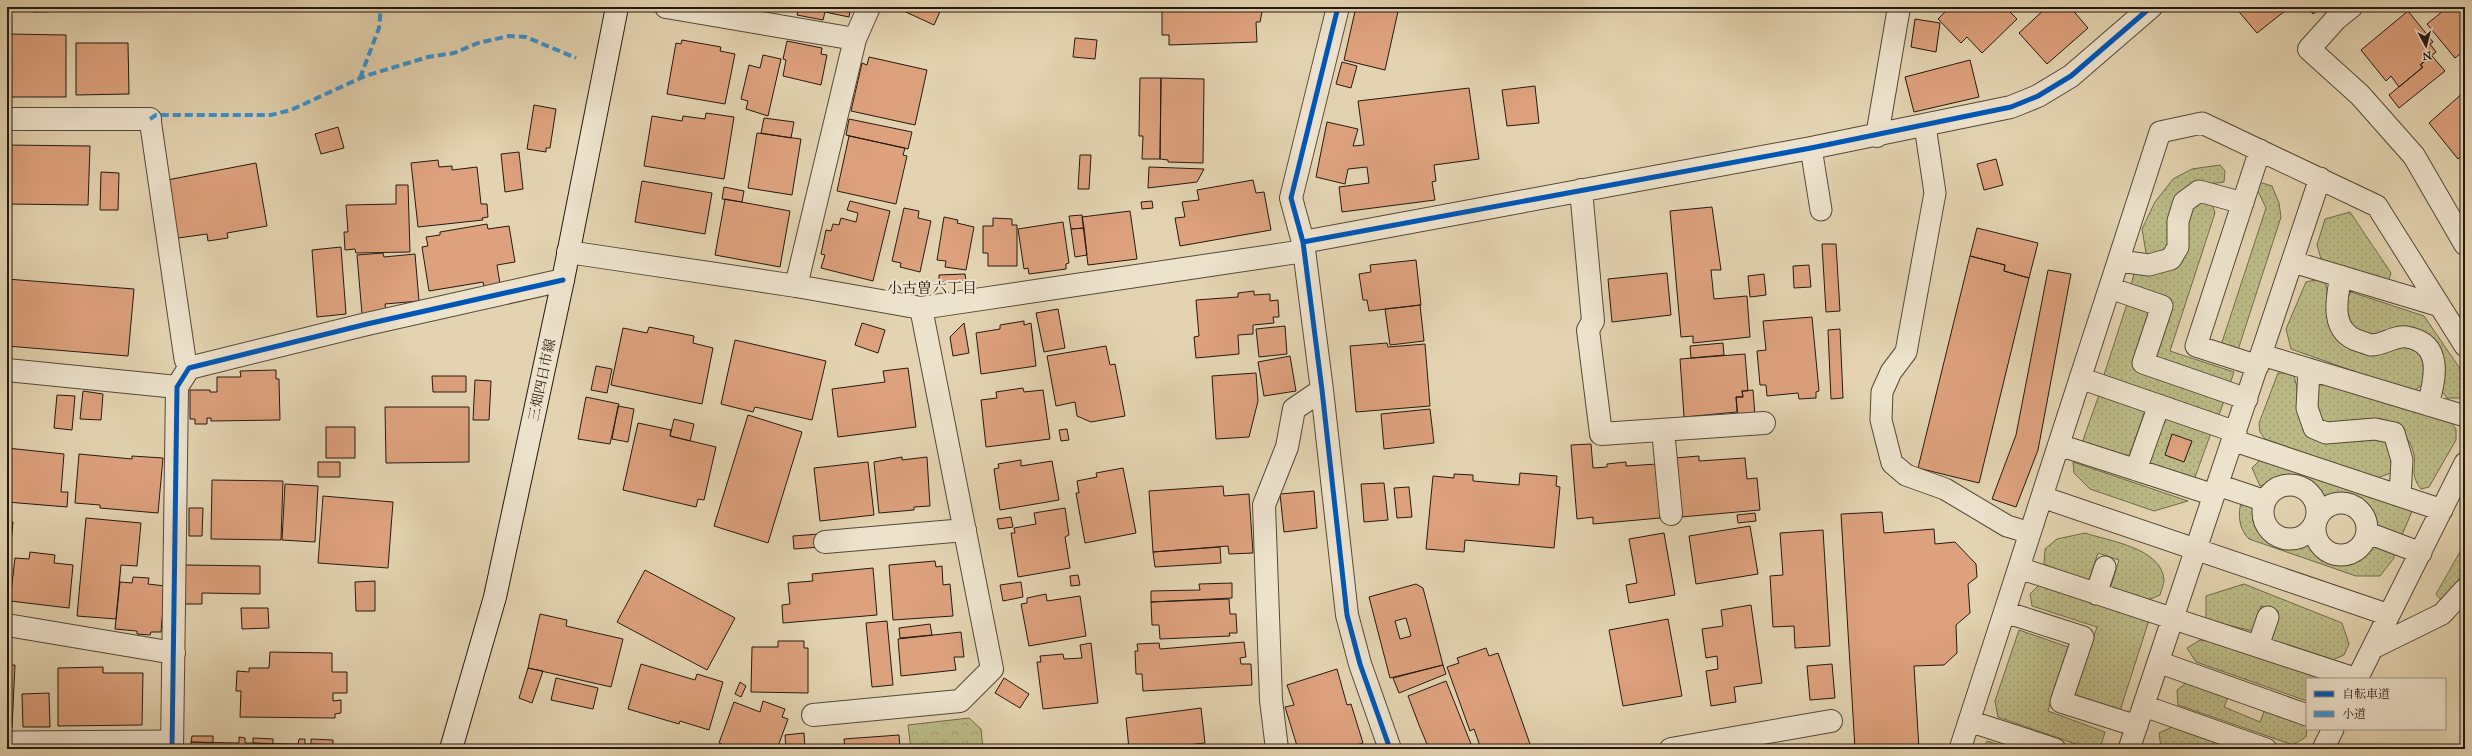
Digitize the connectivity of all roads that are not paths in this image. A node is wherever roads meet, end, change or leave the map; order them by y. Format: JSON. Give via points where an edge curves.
{"nodes":[{"id":1,"x":617,"y":7,"type":"edge"},
{"id":2,"x":666,"y":7,"type":"edge"},
{"id":3,"x":869,"y":7,"type":"edge"},
{"id":4,"x":1338,"y":7,"type":"edge"},
{"id":5,"x":1898,"y":7,"type":"edge"},
{"id":6,"x":2151,"y":7,"type":"edge"},
{"id":7,"x":2351,"y":7,"type":"edge"},
{"id":8,"x":855,"y":39,"type":"junction"},
{"id":9,"x":7,"y":119,"type":"edge"},
{"id":10,"x":150,"y":120,"type":"joint"},
{"id":11,"x":1925,"y":126,"type":"junction"},
{"id":12,"x":1877,"y":136,"type":"junction"},
{"id":13,"x":1811,"y":148,"type":"junction"},
{"id":14,"x":2260,"y":150,"type":"junction"},
{"id":15,"x":2320,"y":178,"type":"junction"},
{"id":16,"x":1581,"y":190,"type":"junction"},
{"id":17,"x":2243,"y":203,"type":"junction"},
{"id":18,"x":1821,"y":210,"type":"dead end"},
{"id":19,"x":2465,"y":244,"type":"edge"},
{"id":20,"x":1303,"y":246,"type":"junction"},
{"id":21,"x":568,"y":252,"type":"junction"},
{"id":22,"x":2119,"y":260,"type":"junction"},
{"id":23,"x":2293,"y":262,"type":"junction"},
{"id":24,"x":2341,"y":276,"type":"junction"},
{"id":25,"x":563,"y":280,"type":"junction"},
{"id":26,"x":796,"y":286,"type":"junction"},
{"id":27,"x":2110,"y":288,"type":"junction"},
{"id":28,"x":2440,"y":306,"type":"junction"},
{"id":29,"x":921,"y":308,"type":"junction"},
{"id":30,"x":2465,"y":346,"type":"edge"},
{"id":31,"x":2260,"y":361,"type":"junction"},
{"id":32,"x":190,"y":368,"type":"junction"},
{"id":33,"x":2309,"y":369,"type":"junction"},
{"id":34,"x":7,"y":370,"type":"edge"},
{"id":35,"x":2080,"y":378,"type":"junction"},
{"id":36,"x":177,"y":387,"type":"junction"},
{"id":37,"x":1322,"y":390,"type":"junction"},
{"id":38,"x":2247,"y":399,"type":"junction"},
{"id":39,"x":2159,"y":405,"type":"junction"},
{"id":40,"x":2428,"y":405,"type":"junction"},
{"id":41,"x":2465,"y":416,"type":"edge"},
{"id":42,"x":1764,"y":423,"type":"dead end"},
{"id":43,"x":1663,"y":430,"type":"junction"},
{"id":44,"x":2234,"y":436,"type":"junction"},
{"id":45,"x":2059,"y":445,"type":"junction"},
{"id":46,"x":2465,"y":464,"type":"edge"},
{"id":47,"x":2136,"y":470,"type":"junction"},
{"id":48,"x":2216,"y":490,"type":"junction"},
{"id":49,"x":2400,"y":496,"type":"junction"},
{"id":50,"x":2042,"y":497,"type":"junction"},
{"id":51,"x":2265,"y":501,"type":"junction"},
{"id":52,"x":2442,"y":510,"type":"junction"},
{"id":53,"x":1671,"y":514,"type":"dead end"},
{"id":54,"x":2316,"y":521,"type":"junction"},
{"id":55,"x":965,"y":530,"type":"junction"},
{"id":56,"x":2030,"y":532,"type":"junction"},
{"id":57,"x":2368,"y":533,"type":"junction"},
{"id":58,"x":825,"y":542,"type":"dead end"},
{"id":59,"x":2196,"y":549,"type":"junction"},
{"id":60,"x":2421,"y":553,"type":"junction"},
{"id":61,"x":2105,"y":567,"type":"dead end"},
{"id":62,"x":2019,"y":568,"type":"junction"},
{"id":63,"x":2465,"y":590,"type":"edge"},
{"id":64,"x":2096,"y":594,"type":"junction"},
{"id":65,"x":2005,"y":612,"type":"junction"},
{"id":66,"x":2389,"y":615,"type":"junction"},
{"id":67,"x":2268,"y":617,"type":"dead end"},
{"id":68,"x":2173,"y":619,"type":"junction"},
{"id":69,"x":7,"y":625,"type":"edge"},
{"id":70,"x":2258,"y":646,"type":"junction"},
{"id":71,"x":2373,"y":648,"type":"junction"},
{"id":72,"x":174,"y":653,"type":"junction"},
{"id":73,"x":2158,"y":662,"type":"junction"},
{"id":74,"x":2354,"y":678,"type":"edge"},
{"id":75,"x":2358,"y":678,"type":"edge"},
{"id":76,"x":2144,"y":706,"type":"junction"},
{"id":77,"x":813,"y":715,"type":"dead end"},
{"id":78,"x":2306,"y":715,"type":"edge"},
{"id":79,"x":1831,"y":721,"type":"dead end"},
{"id":80,"x":1969,"y":721,"type":"junction"},
{"id":81,"x":2137,"y":726,"type":"junction"},
{"id":82,"x":2332,"y":730,"type":"edge"},
{"id":83,"x":7,"y":742,"type":"edge"},
{"id":84,"x":172,"y":745,"type":"edge"},
{"id":85,"x":451,"y":749,"type":"edge"},
{"id":86,"x":1277,"y":749,"type":"edge"},
{"id":87,"x":1390,"y":749,"type":"edge"},
{"id":88,"x":1671,"y":749,"type":"edge"},
{"id":89,"x":1960,"y":749,"type":"edge"},
{"id":90,"x":2055,"y":749,"type":"edge"},
{"id":91,"x":2129,"y":749,"type":"edge"},
{"id":92,"x":2266,"y":749,"type":"edge"},
{"id":93,"x":2323,"y":749,"type":"edge"}],
"edges":[{"from":1,"to":21,"type":"street","name":"三畑四日市線"},
{"from":2,"to":8,"type":"street"},
{"from":3,"to":8,"type":"street"},
{"from":4,"to":20,"type":"street","via":[[1291,198]]},
{"from":5,"to":12,"type":"street"},
{"from":6,"to":11,"type":"street","via":[[2071,76],[2038,96],[2011,107]]},
{"from":7,"to":19,"type":"street","via":[[2336,19],[2310,49],[2360,95],[2414,156]]},
{"from":8,"to":26,"type":"street"},
{"from":9,"to":10,"type":"street"},
{"from":10,"to":32,"type":"lane","via":[[185,359]]},
{"from":11,"to":12,"type":"street"},
{"from":11,"to":56,"type":"lane","via":[[1935,193],[1906,352],[1891,372],[1882,392],[1881,420],[1887,445],[1892,463],[1906,475],[1945,489],[2006,526]]},
{"from":12,"to":13,"type":"street"},
{"from":13,"to":16,"type":"street"},
{"from":13,"to":18,"type":"lane"},
{"from":14,"to":15,"type":"lane"},
{"from":14,"to":17,"type":"lane"},
{"from":14,"to":22,"type":"lane","via":[[2202,123],[2160,132]]},
{"from":15,"to":23,"type":"lane"},
{"from":15,"to":28,"type":"lane","via":[[2377,206]]},
{"from":16,"to":20,"type":"street"},
{"from":16,"to":43,"type":"street","via":[[1593,321],[1588,330],[1601,434]]},
{"from":17,"to":22,"type":"lane","via":[[2199,191],[2184,202],[2178,222],[2178,247],[2171,259],[2149,265]]},
{"from":17,"to":31,"type":"lane","via":[[2196,346]]},
{"from":20,"to":29,"type":"street"},
{"from":20,"to":37,"type":"street"},
{"from":21,"to":25,"type":"street","name":"三畑四日市線"},
{"from":21,"to":26,"type":"street"},
{"from":22,"to":27,"type":"lane"},
{"from":23,"to":24,"type":"lane"},
{"from":23,"to":31,"type":"lane"},
{"from":24,"to":28,"type":"lane"},
{"from":24,"to":40,"type":"lane","via":[[2336,301],[2338,324],[2349,338],[2371,345],[2406,337],[2425,345],[2434,360],[2435,379]]},
{"from":25,"to":32,"type":"street","via":[[367,324]]},
{"from":25,"to":85,"type":"street","name":"三畑四日市線","via":[[495,597]]},
{"from":26,"to":29,"type":"street"},
{"from":27,"to":35,"type":"lane"},
{"from":27,"to":38,"type":"lane","via":[[2162,306],[2143,363]]},
{"from":28,"to":30,"type":"lane"},
{"from":29,"to":55,"type":"street"},
{"from":31,"to":33,"type":"lane"},
{"from":31,"to":38,"type":"lane"},
{"from":32,"to":36,"type":"street"},
{"from":33,"to":40,"type":"lane"},
{"from":33,"to":49,"type":"lane","via":[[2307,408],[2314,428],[2326,433],[2375,429],[2394,433],[2402,460]]},
{"from":34,"to":36,"type":"street"},
{"from":35,"to":39,"type":"lane"},
{"from":35,"to":45,"type":"lane"},
{"from":36,"to":72,"type":"street"},
{"from":37,"to":86,"type":"street","via":[[1294,409],[1287,447],[1264,505],[1271,700]]},
{"from":37,"to":87,"type":"street","via":[[1347,615],[1360,664]]},
{"from":38,"to":44,"type":"lane"},
{"from":39,"to":44,"type":"lane"},
{"from":39,"to":47,"type":"lane"},
{"from":40,"to":41,"type":"lane"},
{"from":42,"to":43,"type":"street"},
{"from":43,"to":53,"type":"street"},
{"from":44,"to":48,"type":"lane"},
{"from":44,"to":49,"type":"lane"},
{"from":45,"to":47,"type":"lane"},
{"from":45,"to":50,"type":"lane"},
{"from":46,"to":52,"type":"lane"},
{"from":47,"to":48,"type":"lane"},
{"from":48,"to":51,"type":"lane"},
{"from":48,"to":59,"type":"lane"},
{"from":49,"to":52,"type":"lane"},
{"from":50,"to":56,"type":"lane"},
{"from":50,"to":59,"type":"lane"},
{"from":51,"to":54,"type":"lane","via":[[2273,490],[2286,484],[2300,486],[2311,494],[2317,507]]},
{"from":51,"to":54,"type":"lane","via":[[2262,511],[2264,522],[2278,536],[2290,539],[2301,537],[2310,531]]},
{"from":52,"to":60,"type":"lane"},
{"from":54,"to":57,"type":"lane","via":[[2323,510],[2335,503],[2348,503],[2360,509],[2367,520]]},
{"from":54,"to":57,"type":"lane","via":[[2318,542],[2334,554],[2345,555],[2355,551],[2364,544]]},
{"from":55,"to":58,"type":"street"},
{"from":55,"to":77,"type":"street","via":[[992,669],[960,701]]},
{"from":56,"to":62,"type":"lane"},
{"from":57,"to":60,"type":"lane"},
{"from":59,"to":66,"type":"lane"},
{"from":59,"to":68,"type":"lane"},
{"from":60,"to":66,"type":"lane"},
{"from":61,"to":64,"type":"lane"},
{"from":62,"to":64,"type":"lane"},
{"from":62,"to":65,"type":"lane"},
{"from":63,"to":71,"type":"lane","via":[[2442,614]]},
{"from":64,"to":68,"type":"lane"},
{"from":65,"to":80,"type":"lane"},
{"from":65,"to":81,"type":"lane","via":[[2083,637],[2061,702]]},
{"from":66,"to":71,"type":"lane"},
{"from":67,"to":70,"type":"lane"},
{"from":68,"to":70,"type":"lane"},
{"from":68,"to":73,"type":"lane"},
{"from":69,"to":72,"type":"street"},
{"from":70,"to":74,"type":"lane"},
{"from":71,"to":75,"type":"lane"},
{"from":72,"to":84,"type":"street"},
{"from":73,"to":76,"type":"lane"},
{"from":73,"to":78,"type":"lane"},
{"from":76,"to":81,"type":"lane"},
{"from":76,"to":92,"type":"lane"},
{"from":79,"to":88,"type":"street"},
{"from":80,"to":89,"type":"lane"},
{"from":80,"to":90,"type":"lane"},
{"from":81,"to":91,"type":"lane"},
{"from":82,"to":93,"type":"lane"},
{"from":83,"to":84,"type":"lane"}]}
